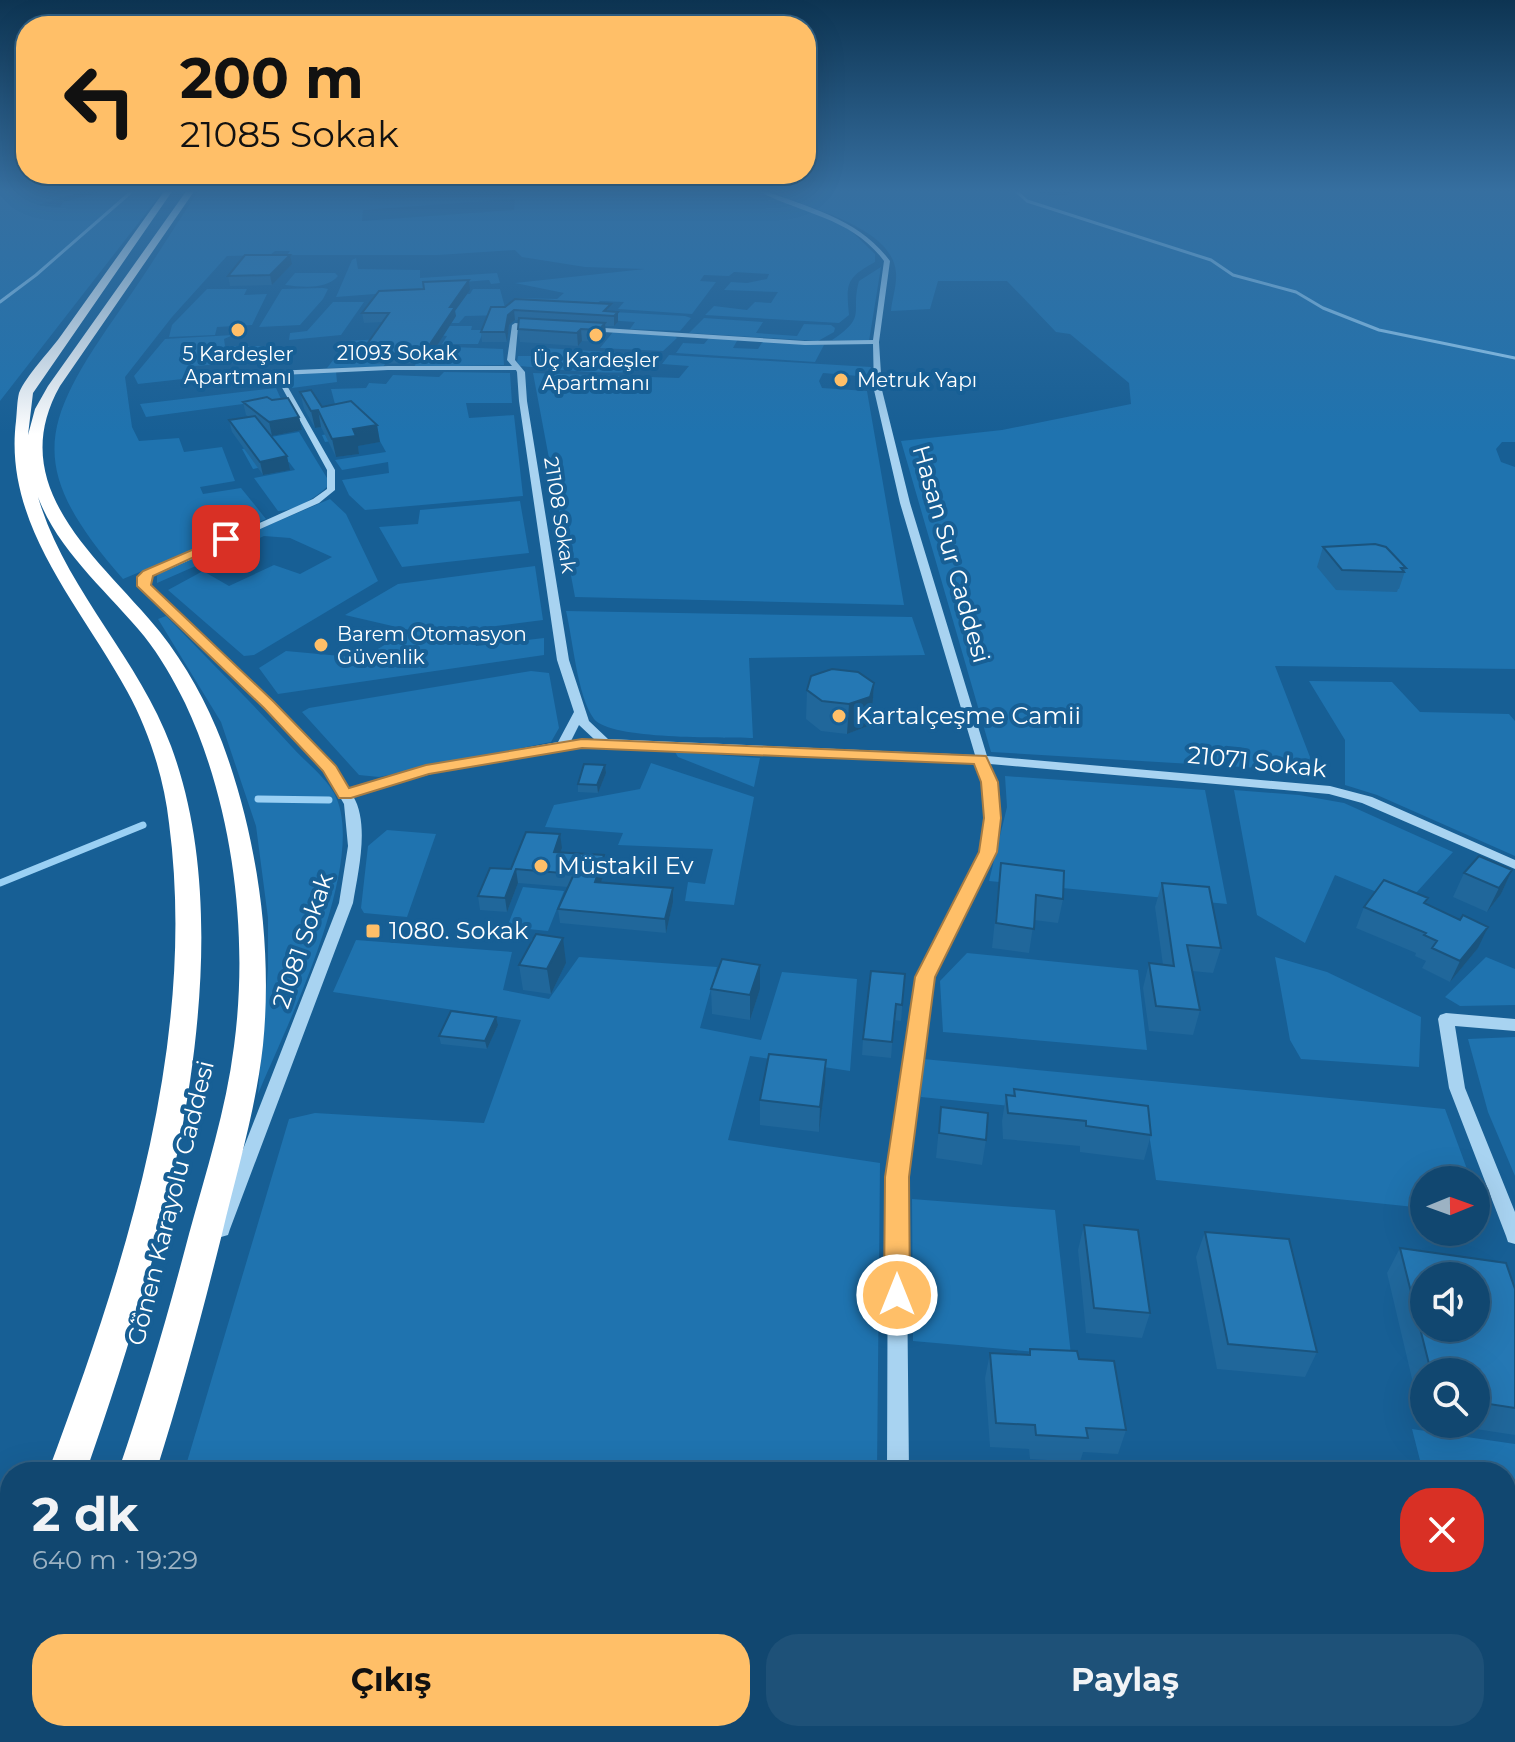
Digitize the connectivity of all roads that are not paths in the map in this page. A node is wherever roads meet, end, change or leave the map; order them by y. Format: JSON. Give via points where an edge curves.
{"nodes":[{"id":1,"x":112,"y":271,"type":"edge"},
{"id":2,"x":134,"y":271,"type":"edge"},
{"id":3,"x":886,"y":271,"type":"edge"},
{"id":4,"x":545,"y":326,"type":"edge"},
{"id":5,"x":576,"y":328,"type":"edge"},
{"id":6,"x":876,"y":342,"type":"junction"},
{"id":7,"x":517,"y":368,"type":"junction"},
{"id":8,"x":186,"y":557,"type":"joint"},
{"id":9,"x":579,"y":713,"type":"junction"},
{"id":10,"x":605,"y":743,"type":"junction"},
{"id":11,"x":563,"y":745,"type":"junction"},
{"id":12,"x":980,"y":759,"type":"junction"},
{"id":13,"x":345,"y":794,"type":"junction"},
{"id":14,"x":1515,"y":865,"type":"edge"},
{"id":15,"x":1515,"y":1025,"type":"edge"},
{"id":16,"x":1515,"y":1236,"type":"edge"},
{"id":17,"x":180,"y":1334,"type":"junction"},
{"id":18,"x":71,"y":1462,"type":"edge"},
{"id":19,"x":140,"y":1462,"type":"edge"},
{"id":20,"x":898,"y":1462,"type":"edge"}],
"edges":[{"from":1,"to":18,"type":"highway","name":"Gönen Karayolu Caddesi","via":[[13,419],[11,483],[30,541],[138,693],[174,787],[185,847],[188,925],[185,1012],[141,1238],[103,1376]]},
{"from":2,"to":17,"type":"highway","name":"Gönen Karayolu Caddesi","via":[[54,386],[39,414],[34,447],[40,488],[62,528],[152,634],[204,723],[235,823],[252,993],[242,1094]]},
{"from":3,"to":6,"type":"street","name":"Hasan Sur Caddesi"},
{"from":4,"to":7,"type":"street","name":"21108 Sokak","via":[[515,325],[511,360]]},
{"from":5,"to":6,"type":"street","via":[[805,343]]},
{"from":6,"to":12,"type":"street","name":"Hasan Sur Caddesi","via":[[878,390],[905,503]]},
{"from":7,"to":8,"type":"street","name":"21093 Sokak","via":[[276,373],[331,470],[333,486],[327,494]]},
{"from":7,"to":9,"type":"street","name":"21108 Sokak","via":[[563,660]]},
{"from":8,"to":13,"type":"street","name":"21081 Sokak","via":[[148,574],[144,586],[269,705],[330,769]]},
{"from":9,"to":10,"type":"street","name":"21108 Sokak"},
{"from":9,"to":11,"type":"street"},
{"from":10,"to":11,"type":"street","name":"21071 Sokak"},
{"from":10,"to":12,"type":"street","name":"21071 Sokak"},
{"from":11,"to":13,"type":"street","name":"21071 Sokak","via":[[426,770]]},
{"from":12,"to":14,"type":"street","name":"21071 Sokak","via":[[1330,790],[1367,800]]},
{"from":12,"to":20,"type":"street","name":"Hasan Sur Caddesi","via":[[993,818],[988,852],[925,977],[897,1177]]},
{"from":13,"to":17,"type":"street","name":"21081 Sokak","via":[[351,804],[355,846],[346,903]]},
{"from":15,"to":16,"type":"street","via":[[1446,1019],[1457,1088]]},
{"from":17,"to":19,"type":"highway","name":"Gönen Karayolu Caddesi"}]}
